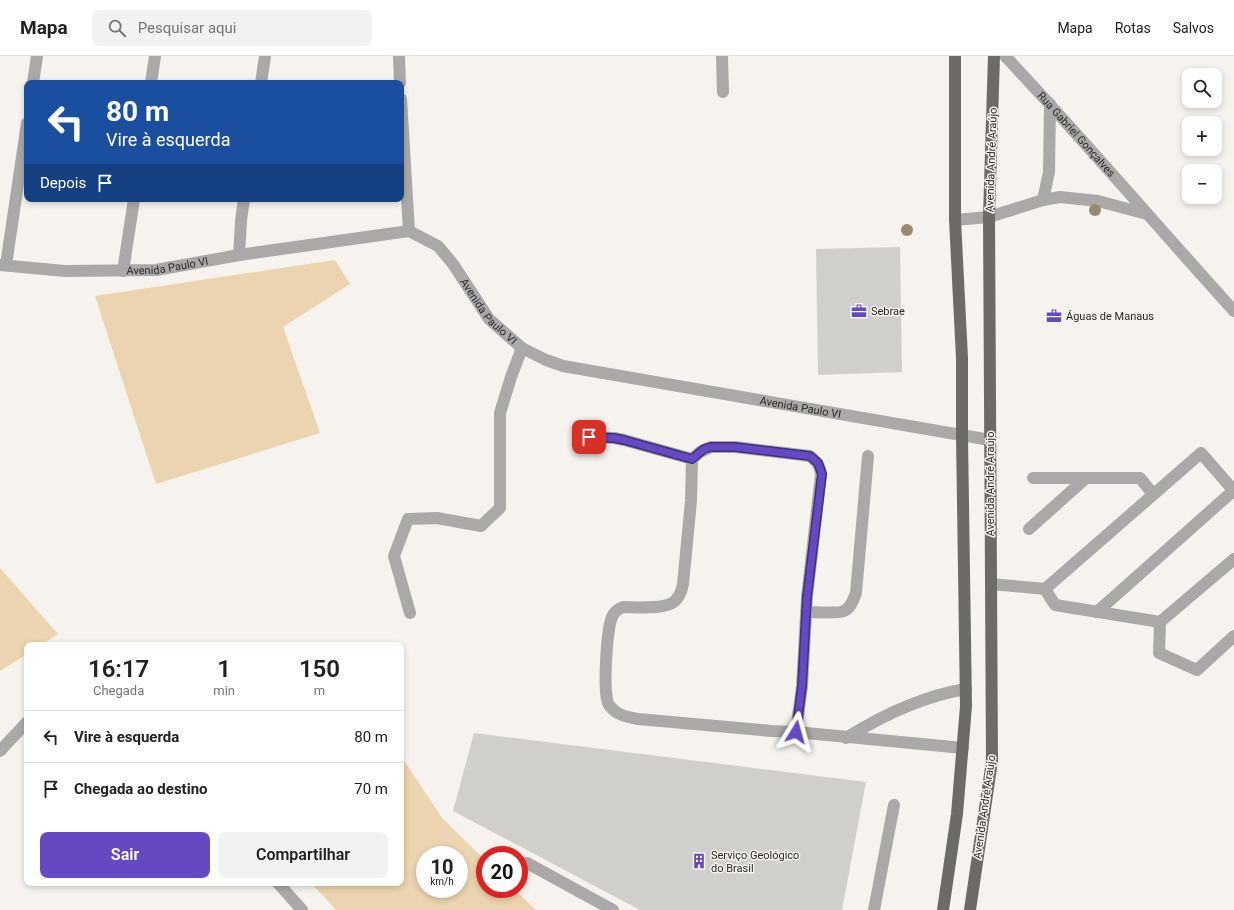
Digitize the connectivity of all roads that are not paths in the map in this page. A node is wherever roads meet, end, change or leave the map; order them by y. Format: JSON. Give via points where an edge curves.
{"nodes":[{"id":1,"x":37,"y":56,"type":"edge"},
{"id":2,"x":155,"y":56,"type":"edge"},
{"id":3,"x":265,"y":56,"type":"edge"},
{"id":4,"x":398,"y":56,"type":"edge"},
{"id":5,"x":722,"y":56,"type":"edge"},
{"id":6,"x":955,"y":56,"type":"edge"},
{"id":7,"x":994,"y":56,"type":"edge"},
{"id":8,"x":1005,"y":56,"type":"edge"},
{"id":9,"x":33,"y":80,"type":"edge"},
{"id":10,"x":151,"y":80,"type":"edge"},
{"id":11,"x":261,"y":80,"type":"edge"},
{"id":12,"x":400,"y":80,"type":"edge"},
{"id":13,"x":723,"y":92,"type":"dead end"},
{"id":14,"x":1050,"y":104,"type":"junction"},
{"id":15,"x":24,"y":141,"type":"edge"},
{"id":16,"x":404,"y":149,"type":"edge"},
{"id":17,"x":1043,"y":200,"type":"junction"},
{"id":18,"x":134,"y":202,"type":"edge"},
{"id":19,"x":244,"y":202,"type":"edge"},
{"id":20,"x":1147,"y":214,"type":"junction"},
{"id":21,"x":989,"y":217,"type":"junction"},
{"id":22,"x":955,"y":220,"type":"junction"},
{"id":23,"x":409,"y":232,"type":"junction"},
{"id":24,"x":239,"y":255,"type":"junction"},
{"id":25,"x":3,"y":265,"type":"edge"},
{"id":26,"x":123,"y":271,"type":"junction"},
{"id":27,"x":1234,"y":311,"type":"edge"},
{"id":28,"x":522,"y":348,"type":"junction"},
{"id":29,"x":962,"y":436,"type":"junction"},
{"id":30,"x":589,"y":437,"type":"dead end"},
{"id":31,"x":990,"y":440,"type":"junction"},
{"id":32,"x":868,"y":456,"type":"dead end"},
{"id":33,"x":692,"y":459,"type":"junction"},
{"id":34,"x":1033,"y":478,"type":"dead end"},
{"id":35,"x":1086,"y":478,"type":"junction"},
{"id":36,"x":1234,"y":491,"type":"edge"},
{"id":37,"x":1153,"y":494,"type":"junction"},
{"id":38,"x":1029,"y":529,"type":"dead end"},
{"id":39,"x":1234,"y":559,"type":"edge"},
{"id":40,"x":991,"y":584,"type":"junction"},
{"id":41,"x":1046,"y":589,"type":"junction"},
{"id":42,"x":806,"y":612,"type":"junction"},
{"id":43,"x":1097,"y":612,"type":"junction"},
{"id":44,"x":410,"y":613,"type":"dead end"},
{"id":45,"x":1160,"y":622,"type":"junction"},
{"id":46,"x":1234,"y":636,"type":"edge"},
{"id":47,"x":966,"y":689,"type":"junction"},
{"id":48,"x":24,"y":725,"type":"edge"},
{"id":49,"x":796,"y":732,"type":"junction"},
{"id":50,"x":846,"y":738,"type":"junction"},
{"id":51,"x":963,"y":748,"type":"junction"},
{"id":52,"x":0,"y":751,"type":"edge"},
{"id":53,"x":894,"y":805,"type":"dead end"},
{"id":54,"x":528,"y":864,"type":"edge"},
{"id":55,"x":281,"y":886,"type":"edge"},
{"id":56,"x":302,"y":910,"type":"edge"},
{"id":57,"x":614,"y":910,"type":"edge"},
{"id":58,"x":874,"y":910,"type":"edge"},
{"id":59,"x":943,"y":910,"type":"edge"},
{"id":60,"x":970,"y":910,"type":"edge"}],
"edges":[{"from":1,"to":9,"type":"street"},
{"from":2,"to":10,"type":"street"},
{"from":3,"to":11,"type":"street"},
{"from":4,"to":12,"type":"street"},
{"from":5,"to":13,"type":"street"},
{"from":6,"to":22,"type":"main road"},
{"from":7,"to":21,"type":"main road","name":"Avenida André Araújo"},
{"from":8,"to":14,"type":"street","name":"Rua Gabriel Gonçalves"},
{"from":14,"to":17,"type":"street","via":[[1049,172]]},
{"from":14,"to":20,"type":"street","name":"Rua Gabriel Gonçalves"},
{"from":15,"to":25,"type":"street"},
{"from":16,"to":23,"type":"street"},
{"from":17,"to":20,"type":"street","via":[[1060,197],[1098,201]]},
{"from":17,"to":21,"type":"street"},
{"from":18,"to":26,"type":"street"},
{"from":19,"to":24,"type":"street"},
{"from":20,"to":27,"type":"street","name":"Rua Gabriel Gonçalves"},
{"from":21,"to":22,"type":"street"},
{"from":21,"to":31,"type":"main road","name":"Avenida André Araújo"},
{"from":22,"to":29,"type":"main road","via":[[962,358]]},
{"from":23,"to":24,"type":"street","name":"Avenida Paulo VI"},
{"from":23,"to":28,"type":"street","name":"Avenida Paulo VI","via":[[438,246],[454,264],[489,319]]},
{"from":24,"to":26,"type":"street","name":"Avenida Paulo VI","via":[[156,270]]},
{"from":25,"to":26,"type":"street","name":"Avenida Paulo VI","via":[[65,271]]},
{"from":28,"to":29,"type":"street","name":"Avenida Paulo VI","via":[[563,366]]},
{"from":28,"to":44,"type":"street","via":[[500,413],[500,508],[481,526],[437,518],[408,519],[394,556]]},
{"from":29,"to":31,"type":"street","name":"Avenida Paulo VI"},
{"from":29,"to":47,"type":"main road"},
{"from":30,"to":33,"type":"street","via":[[624,440]]},
{"from":31,"to":40,"type":"main road","name":"Avenida André Araújo"},
{"from":32,"to":42,"type":"street","via":[[856,593],[853,601],[843,612]]},
{"from":33,"to":42,"type":"street","via":[[704,449],[711,447],[735,447],[810,456],[818,463],[822,474]]},
{"from":33,"to":49,"type":"street","via":[[691,500],[680,594],[670,604],[623,607],[612,616],[608,633],[606,698],[616,712],[625,717]]},
{"from":34,"to":35,"type":"street"},
{"from":35,"to":37,"type":"street","via":[[1140,478]]},
{"from":35,"to":38,"type":"street"},
{"from":36,"to":37,"type":"street","via":[[1201,453]]},
{"from":36,"to":43,"type":"street"},
{"from":37,"to":41,"type":"street"},
{"from":39,"to":45,"type":"street"},
{"from":40,"to":41,"type":"street"},
{"from":40,"to":60,"type":"main road","name":"Avenida André Araújo","via":[[992,761]]},
{"from":41,"to":43,"type":"street","via":[[1055,604]]},
{"from":42,"to":49,"type":"street","via":[[802,686]]},
{"from":43,"to":45,"type":"street"},
{"from":45,"to":46,"type":"street","via":[[1159,653],[1197,670]]},
{"from":47,"to":50,"type":"street","via":[[946,692],[897,710]]},
{"from":47,"to":51,"type":"main road"},
{"from":48,"to":52,"type":"street"},
{"from":49,"to":50,"type":"street"},
{"from":50,"to":51,"type":"street"},
{"from":51,"to":59,"type":"main road","via":[[957,814]]},
{"from":53,"to":58,"type":"street"},
{"from":54,"to":57,"type":"street"},
{"from":55,"to":56,"type":"street"}]}
